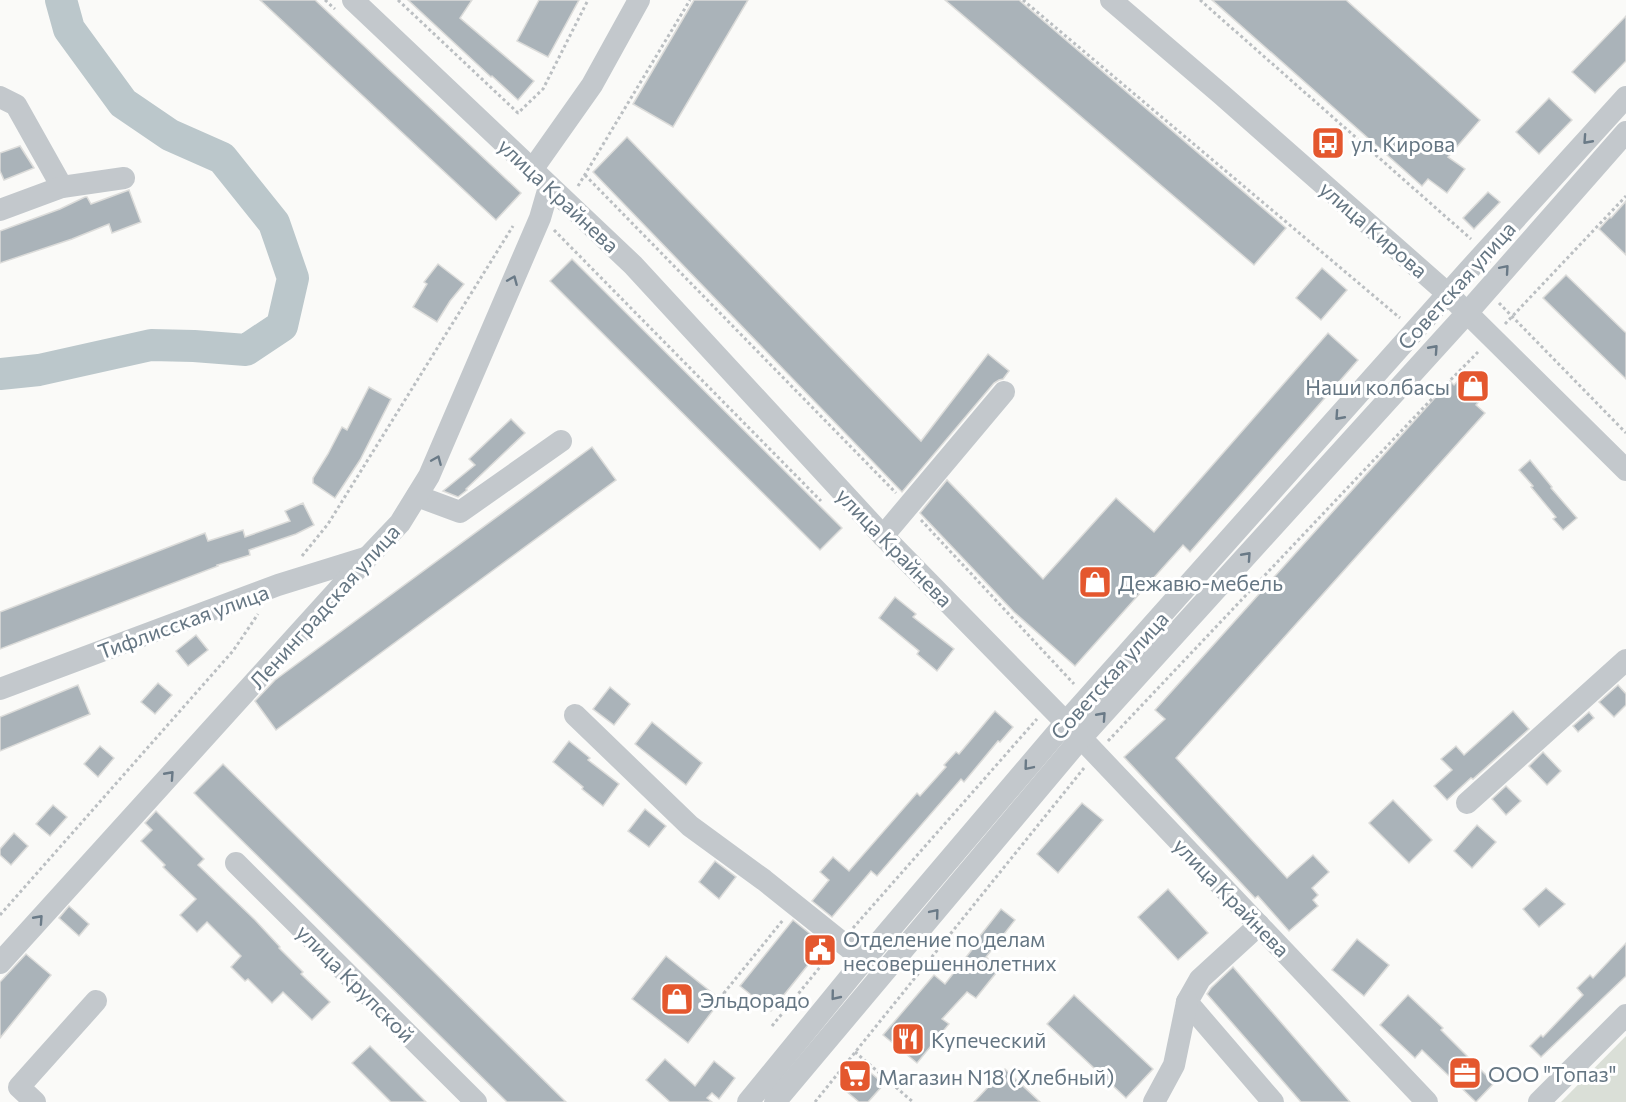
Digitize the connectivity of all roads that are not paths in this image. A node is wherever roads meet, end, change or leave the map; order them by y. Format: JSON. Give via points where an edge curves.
{"nodes":[{"id":1,"x":353,"y":0,"type":"edge"},
{"id":2,"x":639,"y":0,"type":"edge"},
{"id":3,"x":1111,"y":0,"type":"edge"},
{"id":4,"x":0,"y":97,"type":"edge"},
{"id":5,"x":1626,"y":97,"type":"edge"},
{"id":6,"x":1626,"y":132,"type":"edge"},
{"id":7,"x":537,"y":164,"type":"junction"},
{"id":8,"x":124,"y":178,"type":"dead end"},
{"id":9,"x":62,"y":187,"type":"junction"},
{"id":10,"x":549,"y":187,"type":"junction"},
{"id":11,"x":0,"y":210,"type":"edge"},
{"id":12,"x":1448,"y":294,"type":"junction"},
{"id":13,"x":1467,"y":313,"type":"junction"},
{"id":14,"x":1004,"y":392,"type":"dead end"},
{"id":15,"x":561,"y":441,"type":"dead end"},
{"id":16,"x":1626,"y":470,"type":"edge"},
{"id":17,"x":417,"y":496,"type":"junction"},
{"id":18,"x":884,"y":536,"type":"junction"},
{"id":19,"x":367,"y":558,"type":"junction"},
{"id":20,"x":1626,"y":660,"type":"edge"},
{"id":21,"x":0,"y":689,"type":"edge"},
{"id":22,"x":575,"y":715,"type":"dead end"},
{"id":23,"x":1073,"y":731,"type":"junction"},
{"id":24,"x":1467,"y":803,"type":"dead end"},
{"id":25,"x":236,"y":863,"type":"dead end"},
{"id":26,"x":1259,"y":925,"type":"junction"},
{"id":27,"x":864,"y":960,"type":"junction"},
{"id":28,"x":0,"y":963,"type":"edge"},
{"id":29,"x":96,"y":1001,"type":"dead end"},
{"id":30,"x":1187,"y":1002,"type":"junction"},
{"id":31,"x":1626,"y":1015,"type":"edge"},
{"id":32,"x":35,"y":1102,"type":"edge"},
{"id":33,"x":476,"y":1102,"type":"edge"},
{"id":34,"x":748,"y":1102,"type":"edge"},
{"id":35,"x":775,"y":1102,"type":"edge"},
{"id":36,"x":1154,"y":1102,"type":"edge"},
{"id":37,"x":1273,"y":1102,"type":"edge"},
{"id":38,"x":1427,"y":1102,"type":"edge"},
{"id":39,"x":1539,"y":1102,"type":"edge"}],
"edges":[{"from":1,"to":7,"type":"street","name":"улица Крайнева"},
{"from":2,"to":7,"type":"street","via":[[592,86]]},
{"from":3,"to":12,"type":"street","name":"улица Кирова"},
{"from":4,"to":9,"type":"street","via":[[16,105]]},
{"from":5,"to":12,"type":"street","name":"Советская улица","one_way":true},
{"from":13,"to":6,"type":"street","name":"Советская улица","one_way":true},
{"from":7,"to":10,"type":"street","name":"улица Крайнева"},
{"from":8,"to":9,"type":"street"},
{"from":9,"to":11,"type":"street"},
{"from":17,"to":10,"type":"street","name":"Ленинградская улица","one_way":true,"via":[[429,477],[540,218]]},
{"from":10,"to":18,"type":"street","name":"улица Крайнева","via":[[633,265]]},
{"from":12,"to":13,"type":"street","name":"улица Кирова"},
{"from":12,"to":23,"type":"street","name":"Советская улица","one_way":true,"via":[[1088,698]]},
{"from":13,"to":16,"type":"street","name":"улица Кирова"},
{"from":23,"to":13,"type":"street","name":"Советская улица","one_way":true},
{"from":14,"to":18,"type":"street"},
{"from":15,"to":17,"type":"street","via":[[460,512]]},
{"from":17,"to":19,"type":"street","name":"Ленинградская улица","via":[[400,523]]},
{"from":18,"to":23,"type":"street","name":"улица Крайнева"},
{"from":19,"to":21,"type":"street","name":"Тифлисская улица","via":[[278,585]]},
{"from":28,"to":19,"type":"street","name":"Ленинградская улица","one_way":true},
{"from":20,"to":24,"type":"street"},
{"from":22,"to":27,"type":"street","via":[[690,826]]},
{"from":23,"to":26,"type":"street","name":"улица Крайнева"},
{"from":23,"to":27,"type":"street","name":"Советская улица","one_way":true},
{"from":35,"to":23,"type":"street","name":"Советская улица","one_way":true},
{"from":25,"to":33,"type":"street","name":"улица Крупской"},
{"from":26,"to":30,"type":"street","via":[[1200,979]]},
{"from":26,"to":38,"type":"street","name":"улица Крайнева"},
{"from":27,"to":34,"type":"street","name":"Советская улица","one_way":true},
{"from":29,"to":32,"type":"street","via":[[19,1087]]},
{"from":30,"to":36,"type":"street","via":[[1174,1065]]},
{"from":30,"to":37,"type":"street"},
{"from":31,"to":39,"type":"street"}]}
